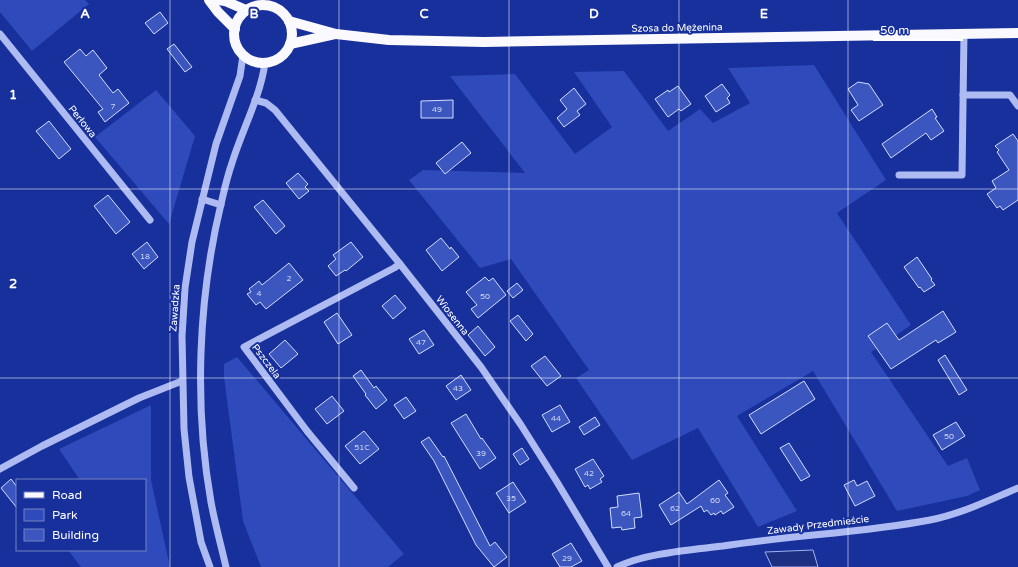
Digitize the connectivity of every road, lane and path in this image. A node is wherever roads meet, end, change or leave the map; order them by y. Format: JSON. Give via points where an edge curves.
{"nodes":[{"id":1,"x":209,"y":0,"type":"edge"},
{"id":2,"x":218,"y":0,"type":"edge"},
{"id":3,"x":246,"y":10,"type":"junction"},
{"id":4,"x":289,"y":21,"type":"junction"},
{"id":5,"x":235,"y":29,"type":"junction"},
{"id":6,"x":964,"y":33,"type":"junction"},
{"id":7,"x":1018,"y":33,"type":"edge"},
{"id":8,"x":0,"y":34,"type":"edge"},
{"id":9,"x":336,"y":34,"type":"junction"},
{"id":10,"x":290,"y":44,"type":"junction"},
{"id":11,"x":244,"y":55,"type":"junction"},
{"id":12,"x":265,"y":63,"type":"junction"},
{"id":13,"x":964,"y":95,"type":"junction"},
{"id":14,"x":255,"y":100,"type":"junction"},
{"id":15,"x":1018,"y":106,"type":"edge"},
{"id":16,"x":899,"y":175,"type":"dead end"},
{"id":17,"x":202,"y":199,"type":"junction"},
{"id":18,"x":221,"y":205,"type":"junction"},
{"id":19,"x":150,"y":220,"type":"dead end"},
{"id":20,"x":400,"y":264,"type":"junction"},
{"id":21,"x":182,"y":381,"type":"junction"},
{"id":22,"x":0,"y":469,"type":"edge"},
{"id":23,"x":354,"y":488,"type":"dead end"},
{"id":24,"x":1018,"y":488,"type":"edge"},
{"id":25,"x":210,"y":567,"type":"edge"},
{"id":26,"x":226,"y":567,"type":"edge"},
{"id":27,"x":608,"y":567,"type":"edge"},
{"id":28,"x":617,"y":567,"type":"edge"}],
"edges":[{"from":1,"to":5,"type":"main road"},
{"from":2,"to":3,"type":"main road"},
{"from":3,"to":4,"type":"main road","via":[[254,6],[270,6],[278,9]]},
{"from":3,"to":5,"type":"main road","via":[[239,18]]},
{"from":4,"to":9,"type":"main road","name":"Szosa do Mężenina"},
{"from":4,"to":10,"type":"main road","via":[[292,28]]},
{"from":5,"to":11,"type":"main road","via":[[236,43]]},
{"from":6,"to":7,"type":"main road","name":"Szosa do Mężenina"},
{"from":6,"to":9,"type":"main road","name":"Szosa do Mężenina","via":[[484,42],[389,40]]},
{"from":6,"to":13,"type":"street"},
{"from":8,"to":19,"type":"street","name":"Perłowa"},
{"from":9,"to":10,"type":"main road","name":"Szosa do Mężenina"},
{"from":10,"to":12,"type":"main road","via":[[285,53],[276,60]]},
{"from":11,"to":12,"type":"main road","via":[[250,60]]},
{"from":11,"to":17,"type":"street","name":"Zawadzka","via":[[240,76],[216,144]]},
{"from":12,"to":14,"type":"street"},
{"from":13,"to":15,"type":"street","via":[[1010,95]]},
{"from":13,"to":16,"type":"street","via":[[962,175]]},
{"from":14,"to":18,"type":"street","via":[[232,163]]},
{"from":14,"to":20,"type":"street","name":"Wiosenna","via":[[266,103],[275,110]]},
{"from":17,"to":18,"type":"street"},
{"from":17,"to":21,"type":"street","name":"Zawadzka","via":[[185,288]]},
{"from":18,"to":26,"type":"street","via":[[208,270],[200,367],[204,445],[211,502]]},
{"from":20,"to":23,"type":"street","name":"Pszczela","via":[[244,346],[307,431]]},
{"from":20,"to":27,"type":"street","name":"Wiosenna","via":[[481,366],[521,425]]},
{"from":21,"to":22,"type":"street","via":[[132,402]]},
{"from":21,"to":25,"type":"street","name":"Zawadzka","via":[[189,477],[201,542]]},
{"from":24,"to":28,"type":"street","name":"Zawady Przedmieście","via":[[961,512],[930,520],[647,557]]}]}
